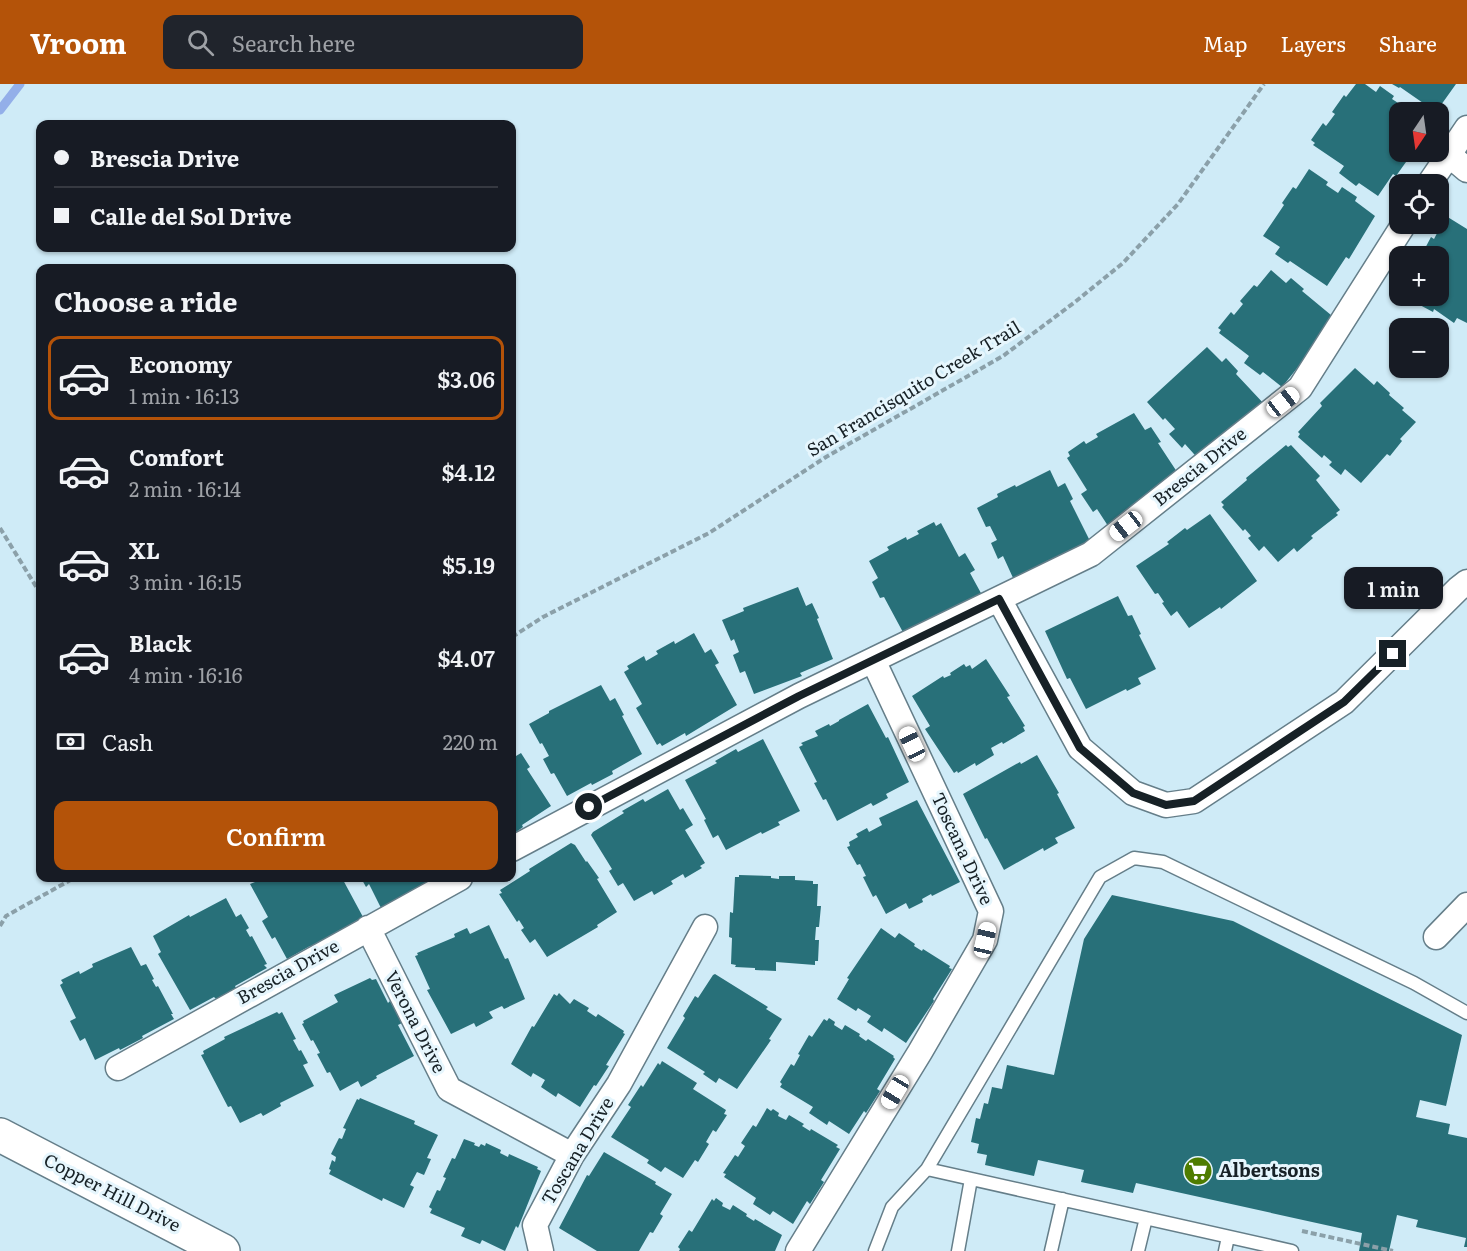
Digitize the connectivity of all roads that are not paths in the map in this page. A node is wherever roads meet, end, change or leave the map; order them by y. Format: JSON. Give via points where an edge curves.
{"nodes":[{"id":1,"x":1467,"y":129,"type":"edge"},
{"id":2,"x":1449,"y":153,"type":"edge"},
{"id":3,"x":1449,"y":155,"type":"edge"},
{"id":4,"x":1467,"y":170,"type":"edge"},
{"id":5,"x":1398,"y":234,"type":"edge"},
{"id":6,"x":1467,"y":582,"type":"edge"},
{"id":7,"x":999,"y":599,"type":"junction"},
{"id":8,"x":873,"y":660,"type":"junction"},
{"id":9,"x":516,"y":847,"type":"edge"},
{"id":10,"x":453,"y":882,"type":"edge"},
{"id":11,"x":1467,"y":906,"type":"edge"},
{"id":12,"x":705,"y":927,"type":"dead end"},
{"id":13,"x":368,"y":928,"type":"junction"},
{"id":14,"x":1436,"y":937,"type":"dead end"},
{"id":15,"x":1467,"y":1013,"type":"edge"},
{"id":16,"x":118,"y":1068,"type":"dead end"},
{"id":17,"x":0,"y":1135,"type":"edge"},
{"id":18,"x":572,"y":1155,"type":"junction"},
{"id":19,"x":927,"y":1169,"type":"junction"},
{"id":20,"x":971,"y":1179,"type":"junction"},
{"id":21,"x":1063,"y":1200,"type":"junction"},
{"id":22,"x":1146,"y":1218,"type":"junction"},
{"id":23,"x":1228,"y":1237,"type":"junction"},
{"id":24,"x":223,"y":1251,"type":"edge"},
{"id":25,"x":541,"y":1251,"type":"edge"},
{"id":26,"x":798,"y":1251,"type":"edge"},
{"id":27,"x":875,"y":1251,"type":"edge"},
{"id":28,"x":958,"y":1251,"type":"edge"},
{"id":29,"x":1051,"y":1251,"type":"edge"},
{"id":30,"x":1138,"y":1251,"type":"edge"},
{"id":31,"x":1225,"y":1251,"type":"edge"},
{"id":32,"x":1292,"y":1251,"type":"edge"}],
"edges":[{"from":1,"to":2,"type":"street"},
{"from":3,"to":4,"type":"street"},
{"from":5,"to":7,"type":"street","name":"Brescia Drive","via":[[1300,388],[1091,554]]},
{"from":6,"to":7,"type":"street","via":[[1344,702],[1194,801],[1166,805],[1133,793],[1080,748]]},
{"from":7,"to":8,"type":"street","name":"Brescia Drive"},
{"from":8,"to":9,"type":"street","name":"Brescia Drive"},
{"from":8,"to":26,"type":"street","name":"Toscana Drive","via":[[991,911],[985,940]]},
{"from":10,"to":13,"type":"street","name":"Brescia Drive"},
{"from":11,"to":14,"type":"street"},
{"from":12,"to":18,"type":"street","name":"Toscana Drive","via":[[619,1084]]},
{"from":13,"to":16,"type":"street","name":"Brescia Drive"},
{"from":13,"to":18,"type":"street","name":"Verona Drive","via":[[449,1089]]},
{"from":15,"to":19,"type":"lane","via":[[1414,983],[1163,862],[1134,858],[1100,877]]},
{"from":17,"to":24,"type":"main road","name":"Copper Hill Drive"},
{"from":18,"to":25,"type":"street","name":"Toscana Drive","via":[[535,1225]]},
{"from":19,"to":20,"type":"lane"},
{"from":19,"to":27,"type":"lane","via":[[892,1207]]},
{"from":20,"to":21,"type":"lane"},
{"from":20,"to":28,"type":"lane"},
{"from":21,"to":22,"type":"lane"},
{"from":21,"to":29,"type":"lane"},
{"from":22,"to":23,"type":"lane"},
{"from":22,"to":30,"type":"lane"},
{"from":23,"to":31,"type":"lane"},
{"from":23,"to":32,"type":"lane"}]}
